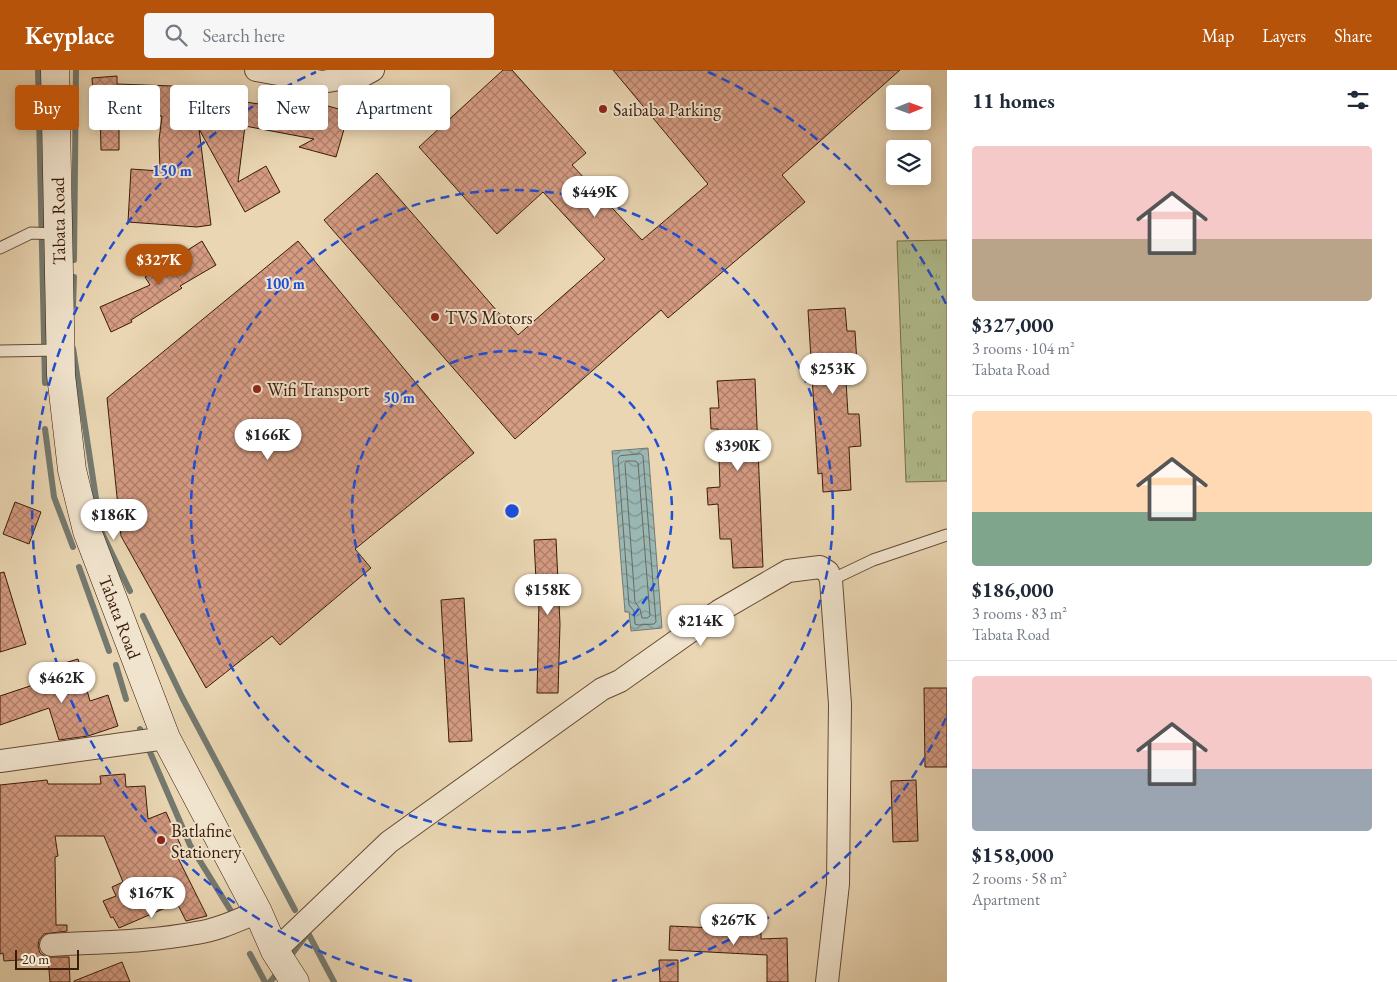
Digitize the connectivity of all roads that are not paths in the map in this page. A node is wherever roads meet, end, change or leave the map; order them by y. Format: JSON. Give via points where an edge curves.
{"nodes":[{"id":1,"x":55,"y":70,"type":"edge"},
{"id":2,"x":256,"y":70,"type":"edge"},
{"id":3,"x":373,"y":70,"type":"edge"},
{"id":4,"x":52,"y":234,"type":"junction"},
{"id":5,"x":0,"y":248,"type":"edge"},
{"id":6,"x":55,"y":350,"type":"junction"},
{"id":7,"x":0,"y":351,"type":"edge"},
{"id":8,"x":947,"y":535,"type":"edge"},
{"id":9,"x":831,"y":580,"type":"junction"},
{"id":10,"x":166,"y":738,"type":"junction"},
{"id":11,"x":0,"y":761,"type":"edge"},
{"id":12,"x":258,"y":912,"type":"junction"},
{"id":13,"x":51,"y":945,"type":"dead end"},
{"id":14,"x":275,"y":951,"type":"junction"},
{"id":15,"x":295,"y":982,"type":"edge"},
{"id":16,"x":827,"y":982,"type":"edge"}],
"edges":[{"from":1,"to":4,"type":"main road","name":"Tabata Road"},
{"from":2,"to":3,"type":"street","via":[[322,82],[364,75]]},
{"from":4,"to":5,"type":"lane","via":[[31,233]]},
{"from":4,"to":6,"type":"main road","name":"Tabata Road"},
{"from":6,"to":7,"type":"lane"},
{"from":6,"to":10,"type":"main road","name":"Tabata Road","via":[[62,375],[72,470],[87,531]]},
{"from":8,"to":9,"type":"lane","via":[[873,560]]},
{"from":9,"to":14,"type":"street","via":[[828,572],[820,568],[788,571],[719,611],[620,681],[602,689],[389,842]]},
{"from":9,"to":16,"type":"street","via":[[840,704],[838,875]]},
{"from":10,"to":11,"type":"street"},
{"from":10,"to":12,"type":"main road","name":"Tabata Road"},
{"from":12,"to":13,"type":"street","via":[[197,933]]},
{"from":12,"to":14,"type":"main road","name":"Tabata Road"},
{"from":14,"to":15,"type":"main road","name":"Tabata Road"}]}
